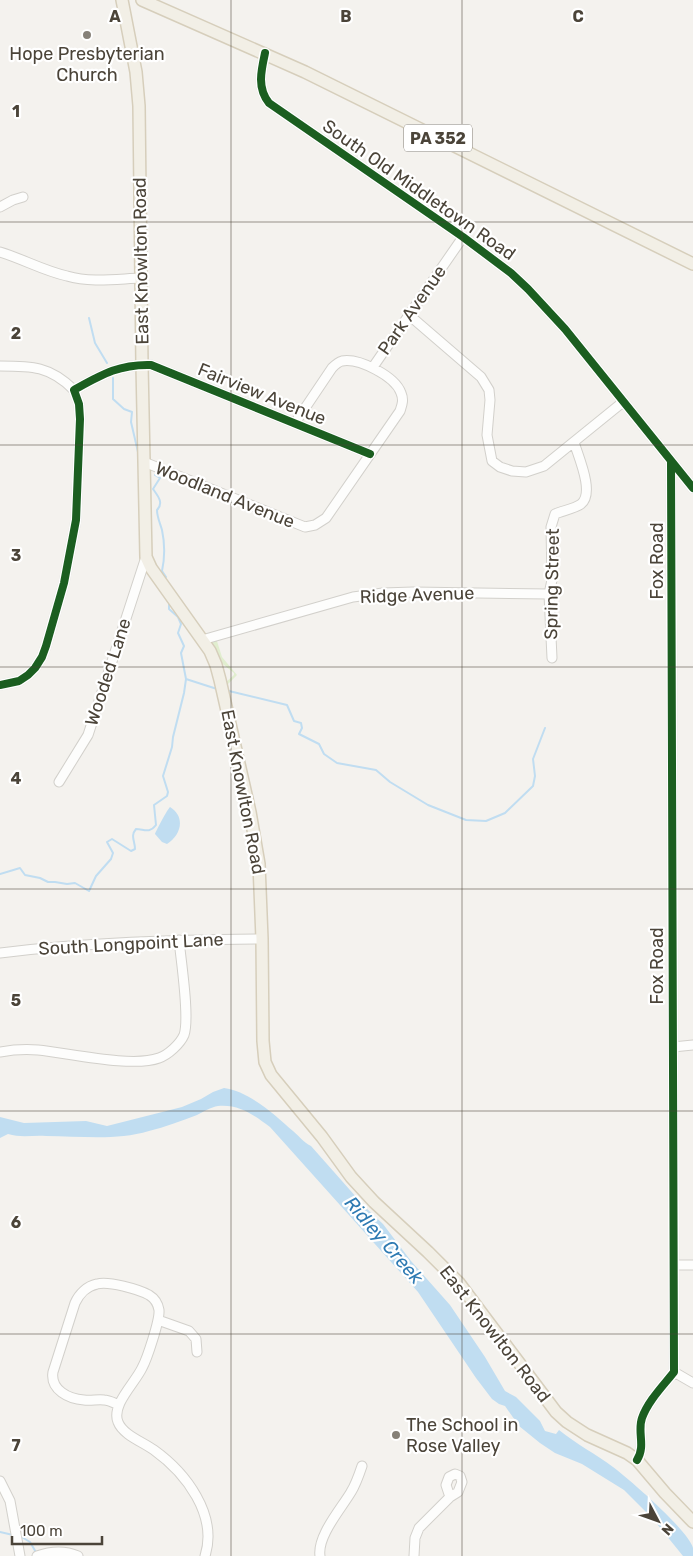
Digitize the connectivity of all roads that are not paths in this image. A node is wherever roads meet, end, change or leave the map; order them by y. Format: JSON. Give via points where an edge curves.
{"nodes":[{"id":1,"x":122,"y":0,"type":"edge"},
{"id":2,"x":142,"y":0,"type":"edge"},
{"id":3,"x":264,"y":53,"type":"junction"},
{"id":4,"x":24,"y":197,"type":"dead end"},
{"id":5,"x":0,"y":207,"type":"edge"},
{"id":6,"x":462,"y":237,"type":"junction"},
{"id":7,"x":0,"y":252,"type":"edge"},
{"id":8,"x":693,"y":264,"type":"edge"},
{"id":9,"x":141,"y":278,"type":"junction"},
{"id":10,"x":409,"y":315,"type":"junction"},
{"id":11,"x":142,"y":365,"type":"junction"},
{"id":12,"x":0,"y":366,"type":"edge"},
{"id":13,"x":373,"y":367,"type":"junction"},
{"id":14,"x":74,"y":390,"type":"junction"},
{"id":15,"x":623,"y":402,"type":"junction"},
{"id":16,"x":295,"y":423,"type":"junction"},
{"id":17,"x":574,"y":442,"type":"junction"},
{"id":18,"x":370,"y":454,"type":"junction"},
{"id":19,"x":144,"y":462,"type":"junction"},
{"id":20,"x":671,"y":462,"type":"junction"},
{"id":21,"x":693,"y":488,"type":"edge"},
{"id":22,"x":146,"y":557,"type":"junction"},
{"id":23,"x":548,"y":594,"type":"junction"},
{"id":24,"x":202,"y":640,"type":"junction"},
{"id":25,"x":552,"y":658,"type":"dead end"},
{"id":26,"x":0,"y":686,"type":"edge"},
{"id":27,"x":59,"y":782,"type":"dead end"},
{"id":28,"x":262,"y":938,"type":"junction"},
{"id":29,"x":179,"y":940,"type":"junction"},
{"id":30,"x":0,"y":953,"type":"edge"},
{"id":31,"x":693,"y":1045,"type":"edge"},
{"id":32,"x":673,"y":1047,"type":"junction"},
{"id":33,"x":0,"y":1052,"type":"edge"},
{"id":34,"x":674,"y":1265,"type":"junction"},
{"id":35,"x":693,"y":1265,"type":"edge"},
{"id":36,"x":158,"y":1320,"type":"junction"},
{"id":37,"x":197,"y":1352,"type":"dead end"},
{"id":38,"x":674,"y":1372,"type":"junction"},
{"id":39,"x":693,"y":1383,"type":"edge"},
{"id":40,"x":119,"y":1406,"type":"junction"},
{"id":41,"x":637,"y":1460,"type":"junction"},
{"id":42,"x":362,"y":1466,"type":"dead end"},
{"id":43,"x":0,"y":1481,"type":"edge"},
{"id":44,"x":450,"y":1497,"type":"dead end"},
{"id":45,"x":693,"y":1522,"type":"edge"},
{"id":46,"x":41,"y":1555,"type":"edge"},
{"id":47,"x":20,"y":1556,"type":"edge"},
{"id":48,"x":78,"y":1556,"type":"edge"},
{"id":49,"x":205,"y":1556,"type":"edge"},
{"id":50,"x":320,"y":1556,"type":"edge"},
{"id":51,"x":414,"y":1556,"type":"edge"}],
"edges":[{"from":1,"to":9,"type":"main road","name":"East Knowlton Road","via":[[138,89]]},
{"from":2,"to":3,"type":"main road","number":"PA 352"},
{"from":3,"to":6,"type":"street","name":"South Old Middletown Road","via":[[260,83],[269,103]]},
{"from":3,"to":8,"type":"main road","number":"PA 352"},
{"from":4,"to":5,"type":"street"},
{"from":6,"to":10,"type":"street","name":"Park Avenue"},
{"from":6,"to":15,"type":"street","name":"South Old Middletown Road","via":[[512,273],[528,289],[565,329]]},
{"from":7,"to":9,"type":"street","via":[[75,278]]},
{"from":9,"to":11,"type":"main road","name":"East Knowlton Road"},
{"from":10,"to":13,"type":"street","name":"Park Avenue"},
{"from":10,"to":17,"type":"street","via":[[481,377],[489,390],[488,448],[492,461],[512,471],[526,472],[544,466]]},
{"from":11,"to":14,"type":"street","via":[[108,371]]},
{"from":11,"to":16,"type":"street","name":"Fairview Avenue","via":[[151,365]]},
{"from":11,"to":19,"type":"main road","name":"East Knowlton Road"},
{"from":12,"to":14,"type":"street","via":[[43,368]]},
{"from":13,"to":16,"type":"street","name":"Park Avenue","via":[[340,361]]},
{"from":13,"to":18,"type":"street","name":"Woodland Avenue","via":[[396,384],[403,402],[400,412]]},
{"from":14,"to":26,"type":"street","via":[[80,419],[76,520],[64,583],[42,657],[28,675]]},
{"from":15,"to":17,"type":"street"},
{"from":15,"to":20,"type":"street","name":"South Old Middletown Road"},
{"from":16,"to":18,"type":"street","name":"Fairview Avenue"},
{"from":17,"to":23,"type":"street","name":"Spring Street","via":[[587,485],[586,497],[582,504],[555,514],[552,580]]},
{"from":18,"to":19,"type":"street","name":"Woodland Avenue","via":[[326,518],[305,527]]},
{"from":19,"to":22,"type":"main road","name":"East Knowlton Road"},
{"from":20,"to":21,"type":"street","name":"South Old Middletown Road"},
{"from":20,"to":32,"type":"street","name":"Fox Road"},
{"from":22,"to":24,"type":"main road","name":"East Knowlton Road"},
{"from":22,"to":27,"type":"street","name":"Wooded Lane","via":[[88,735]]},
{"from":23,"to":24,"type":"street","name":"Ridge Avenue","via":[[383,593],[354,597]]},
{"from":23,"to":25,"type":"street","name":"Spring Street"},
{"from":24,"to":28,"type":"main road","name":"East Knowlton Road","via":[[218,672],[254,832],[259,864]]},
{"from":28,"to":29,"type":"street","name":"South Longpoint Lane"},
{"from":28,"to":41,"type":"main road","name":"East Knowlton Road","via":[[263,1041],[265,1062],[271,1074],[351,1177],[458,1282],[556,1412],[587,1435]]},
{"from":29,"to":30,"type":"street","name":"South Longpoint Lane"},
{"from":29,"to":33,"type":"street","via":[[184,1036],[174,1049],[160,1058],[123,1061],[36,1050]]},
{"from":31,"to":32,"type":"street"},
{"from":32,"to":34,"type":"street","name":"Fox Road"},
{"from":34,"to":35,"type":"street"},
{"from":34,"to":38,"type":"street","name":"Fox Road"},
{"from":36,"to":37,"type":"street","via":[[189,1332],[196,1339]]},
{"from":36,"to":40,"type":"street","via":[[144,1366]]},
{"from":36,"to":40,"type":"street","via":[[158,1307],[151,1296],[112,1284],[91,1286],[80,1294],[75,1303],[54,1372],[54,1383],[57,1389],[69,1396],[86,1401],[104,1400]]},
{"from":38,"to":39,"type":"street"},
{"from":38,"to":41,"type":"street","via":[[642,1418],[642,1447]]},
{"from":40,"to":49,"type":"street","via":[[116,1413],[120,1426],[168,1462],[201,1505],[208,1528]]},
{"from":41,"to":45,"type":"main road","name":"East Knowlton Road"},
{"from":42,"to":50,"type":"street","via":[[352,1490],[325,1531]]},
{"from":43,"to":47,"type":"street","via":[[10,1501]]},
{"from":44,"to":51,"type":"street","via":[[419,1528]]},
{"from":46,"to":48,"type":"street","via":[[63,1552]]}]}
